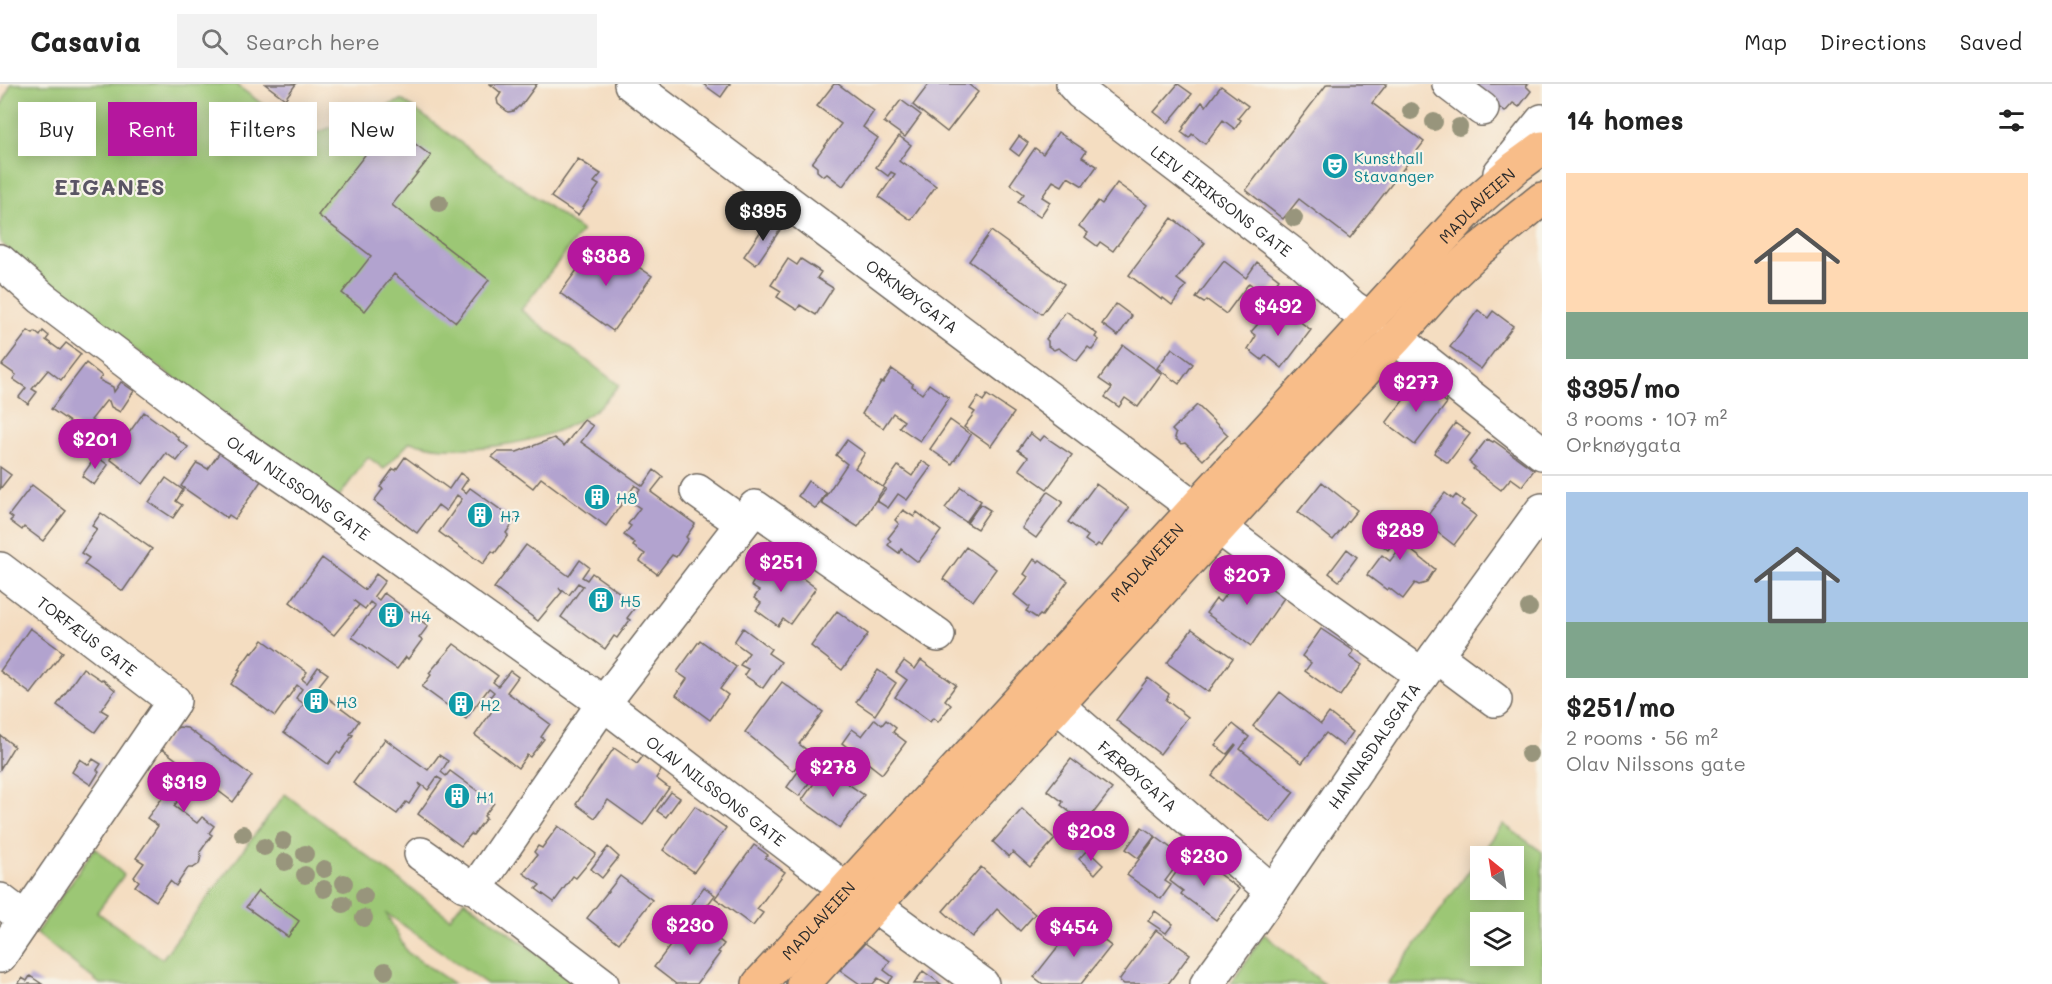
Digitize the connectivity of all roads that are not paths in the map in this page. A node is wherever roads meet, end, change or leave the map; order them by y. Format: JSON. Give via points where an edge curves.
{"nodes":[{"id":1,"x":631,"y":84,"type":"edge"},
{"id":2,"x":1073,"y":84,"type":"edge"},
{"id":3,"x":1449,"y":84,"type":"edge"},
{"id":4,"x":1482,"y":109,"type":"dead end"},
{"id":5,"x":1542,"y":121,"type":"edge"},
{"id":6,"x":1542,"y":148,"type":"edge"},
{"id":7,"x":1542,"y":199,"type":"edge"},
{"id":8,"x":1476,"y":202,"type":"junction"},
{"id":9,"x":0,"y":261,"type":"edge"},
{"id":10,"x":1370,"y":319,"type":"junction"},
{"id":11,"x":1396,"y":338,"type":"junction"},
{"id":12,"x":1542,"y":453,"type":"edge"},
{"id":13,"x":697,"y":491,"type":"dead end"},
{"id":14,"x":1542,"y":510,"type":"edge"},
{"id":15,"x":1208,"y":518,"type":"junction"},
{"id":16,"x":742,"y":523,"type":"junction"},
{"id":17,"x":0,"y":569,"type":"edge"},
{"id":18,"x":938,"y":635,"type":"dead end"},
{"id":19,"x":1429,"y":665,"type":"junction"},
{"id":20,"x":1495,"y":700,"type":"dead end"},
{"id":21,"x":603,"y":704,"type":"junction"},
{"id":22,"x":1058,"y":706,"type":"junction"},
{"id":23,"x":421,"y":854,"type":"dead end"},
{"id":24,"x":830,"y":877,"type":"dead end"},
{"id":25,"x":476,"y":888,"type":"junction"},
{"id":26,"x":1273,"y":892,"type":"junction"},
{"id":27,"x":12,"y":910,"type":"edge"},
{"id":28,"x":887,"y":914,"type":"junction"},
{"id":29,"x":0,"y":956,"type":"edge"},
{"id":30,"x":602,"y":984,"type":"edge"},
{"id":31,"x":759,"y":984,"type":"edge"},
{"id":32,"x":803,"y":984,"type":"edge"},
{"id":33,"x":982,"y":984,"type":"edge"},
{"id":34,"x":1207,"y":984,"type":"edge"}],
"edges":[{"from":1,"to":15,"type":"street","name":"ORKNØYGATA"},
{"from":2,"to":10,"type":"street","name":"LEIV EIRIKSONS GATE"},
{"from":3,"to":4,"type":"street"},
{"from":5,"to":8,"type":"street"},
{"from":6,"to":8,"type":"main road","name":"MADLAVEIEN"},
{"from":7,"to":11,"type":"main road","name":"MADLAVEIEN","via":[[1450,276]]},
{"from":8,"to":10,"type":"main road","name":"MADLAVEIEN"},
{"from":9,"to":21,"type":"street","name":"OLAV NILSSONS GATE","via":[[215,429]]},
{"from":10,"to":15,"type":"main road","name":"MADLAVEIEN"},
{"from":11,"to":12,"type":"street"},
{"from":11,"to":15,"type":"main road","name":"MADLAVEIEN"},
{"from":13,"to":16,"type":"street"},
{"from":14,"to":19,"type":"street","name":"HANNASDALSGATA"},
{"from":15,"to":19,"type":"street","name":"ORKNØYGATA","via":[[1312,597]]},
{"from":15,"to":22,"type":"main road","name":"MADLAVEIEN"},
{"from":15,"to":31,"type":"main road","name":"MADLAVEIEN"},
{"from":16,"to":18,"type":"street","via":[[755,507]]},
{"from":16,"to":21,"type":"street"},
{"from":17,"to":27,"type":"street","name":"TORFÆUS GATE","via":[[174,701]]},
{"from":19,"to":20,"type":"street","name":"ORKNØYGATA"},
{"from":19,"to":26,"type":"street","name":"HANNASDALSGATA"},
{"from":21,"to":24,"type":"street","name":"OLAV NILSSONS GATE"},
{"from":21,"to":25,"type":"street"},
{"from":22,"to":26,"type":"street","name":"FÆRØYGATA"},
{"from":22,"to":28,"type":"main road","name":"MADLAVEIEN"},
{"from":23,"to":25,"type":"street","via":[[465,885]]},
{"from":25,"to":30,"type":"street"},
{"from":26,"to":34,"type":"street","name":"HANNASDALSGATA"},
{"from":27,"to":29,"type":"street"},
{"from":28,"to":32,"type":"main road","name":"MADLAVEIEN"},
{"from":28,"to":33,"type":"street"}]}
